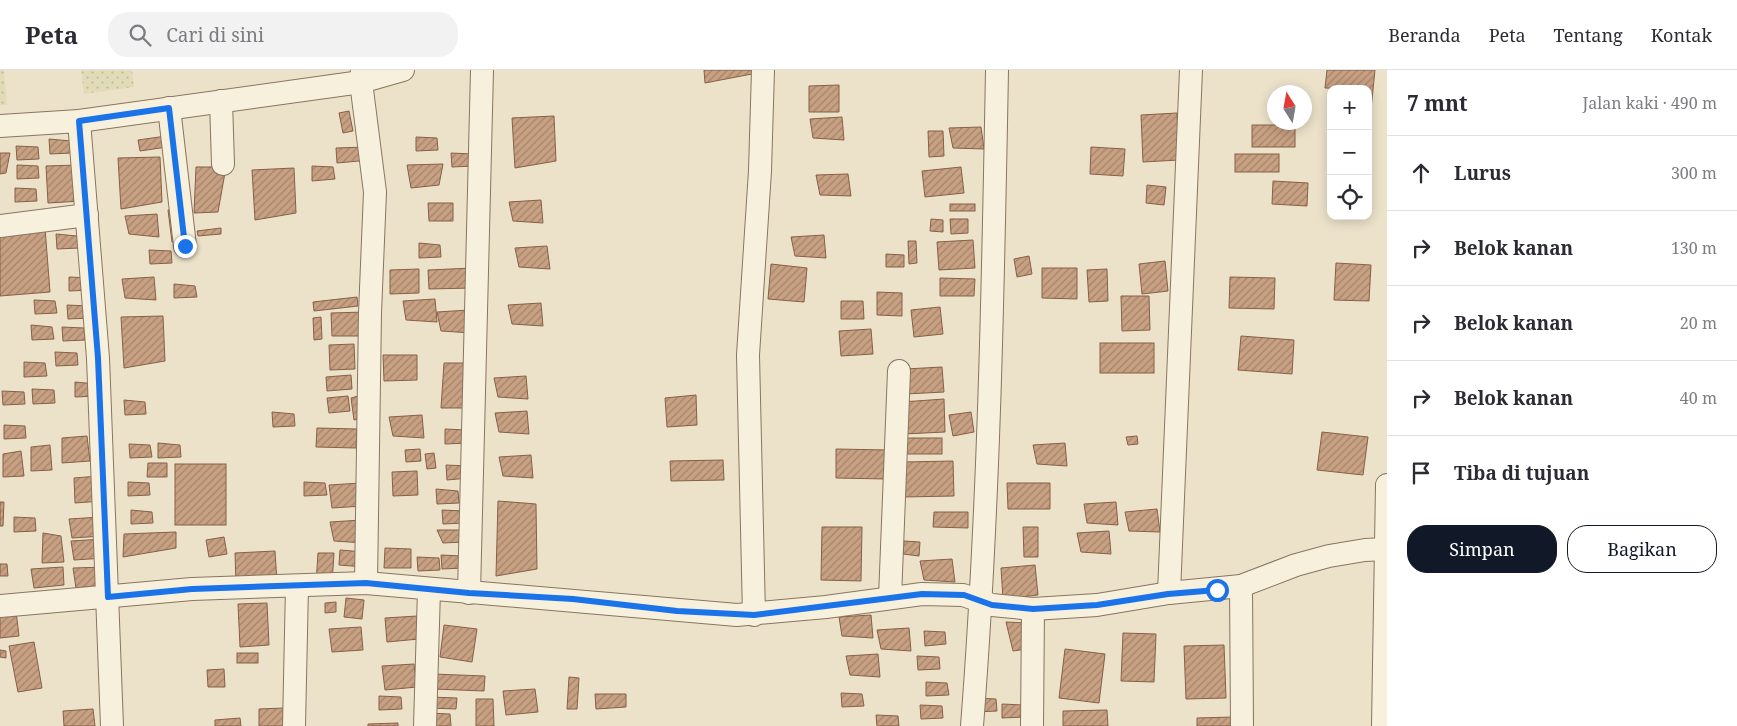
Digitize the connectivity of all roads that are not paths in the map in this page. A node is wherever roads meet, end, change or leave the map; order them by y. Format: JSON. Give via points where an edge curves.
{"nodes":[{"id":1,"x":404,"y":70,"type":"edge"},
{"id":2,"x":482,"y":70,"type":"edge"},
{"id":3,"x":763,"y":70,"type":"edge"},
{"id":4,"x":998,"y":70,"type":"edge"},
{"id":5,"x":1191,"y":70,"type":"edge"},
{"id":6,"x":361,"y":76,"type":"edge"},
{"id":7,"x":221,"y":101,"type":"junction"},
{"id":8,"x":169,"y":108,"type":"junction"},
{"id":9,"x":79,"y":121,"type":"junction"},
{"id":10,"x":0,"y":126,"type":"edge"},
{"id":11,"x":223,"y":164,"type":"dead end"},
{"id":12,"x":87,"y":214,"type":"junction"},
{"id":13,"x":0,"y":226,"type":"edge"},
{"id":14,"x":185,"y":246,"type":"dead end"},
{"id":15,"x":899,"y":371,"type":"dead end"},
{"id":16,"x":1387,"y":485,"type":"edge"},
{"id":17,"x":1385,"y":549,"type":"junction"},
{"id":18,"x":366,"y":583,"type":"junction"},
{"id":19,"x":297,"y":586,"type":"junction"},
{"id":20,"x":1241,"y":586,"type":"junction"},
{"id":21,"x":429,"y":590,"type":"junction"},
{"id":22,"x":469,"y":593,"type":"junction"},
{"id":23,"x":1168,"y":594,"type":"junction"},
{"id":24,"x":108,"y":597,"type":"junction"},
{"id":25,"x":890,"y":598,"type":"junction"},
{"id":26,"x":982,"y":600,"type":"junction"},
{"id":27,"x":0,"y":606,"type":"edge"},
{"id":28,"x":1033,"y":609,"type":"junction"},
{"id":29,"x":754,"y":615,"type":"junction"},
{"id":30,"x":112,"y":726,"type":"edge"},
{"id":31,"x":294,"y":726,"type":"edge"},
{"id":32,"x":425,"y":726,"type":"edge"},
{"id":33,"x":972,"y":726,"type":"edge"},
{"id":34,"x":1032,"y":726,"type":"edge"},
{"id":35,"x":1242,"y":726,"type":"edge"},
{"id":36,"x":1383,"y":726,"type":"edge"}],
"edges":[{"from":1,"to":6,"type":"street"},
{"from":2,"to":22,"type":"street"},
{"from":3,"to":29,"type":"street","via":[[748,355]]},
{"from":4,"to":26,"type":"street"},
{"from":5,"to":23,"type":"street"},
{"from":6,"to":7,"type":"street"},
{"from":6,"to":18,"type":"street","via":[[375,192]]},
{"from":7,"to":8,"type":"street"},
{"from":7,"to":11,"type":"street"},
{"from":8,"to":9,"type":"street"},
{"from":8,"to":14,"type":"street"},
{"from":9,"to":10,"type":"street"},
{"from":9,"to":12,"type":"street"},
{"from":12,"to":13,"type":"street"},
{"from":12,"to":24,"type":"street","via":[[98,358]]},
{"from":15,"to":25,"type":"street"},
{"from":16,"to":17,"type":"street"},
{"from":17,"to":20,"type":"street","via":[[1329,556]]},
{"from":17,"to":36,"type":"street"},
{"from":18,"to":19,"type":"street"},
{"from":18,"to":21,"type":"street"},
{"from":19,"to":24,"type":"street","via":[[192,589]]},
{"from":19,"to":31,"type":"street"},
{"from":20,"to":23,"type":"street"},
{"from":20,"to":35,"type":"street"},
{"from":21,"to":22,"type":"street"},
{"from":21,"to":32,"type":"street"},
{"from":22,"to":29,"type":"street"},
{"from":23,"to":28,"type":"street","via":[[1097,605]]},
{"from":24,"to":27,"type":"street"},
{"from":24,"to":30,"type":"street"},
{"from":25,"to":26,"type":"street","via":[[922,594],[964,595]]},
{"from":25,"to":29,"type":"street"},
{"from":26,"to":28,"type":"street","via":[[1007,608]]},
{"from":26,"to":33,"type":"street"},
{"from":28,"to":34,"type":"street"}]}
